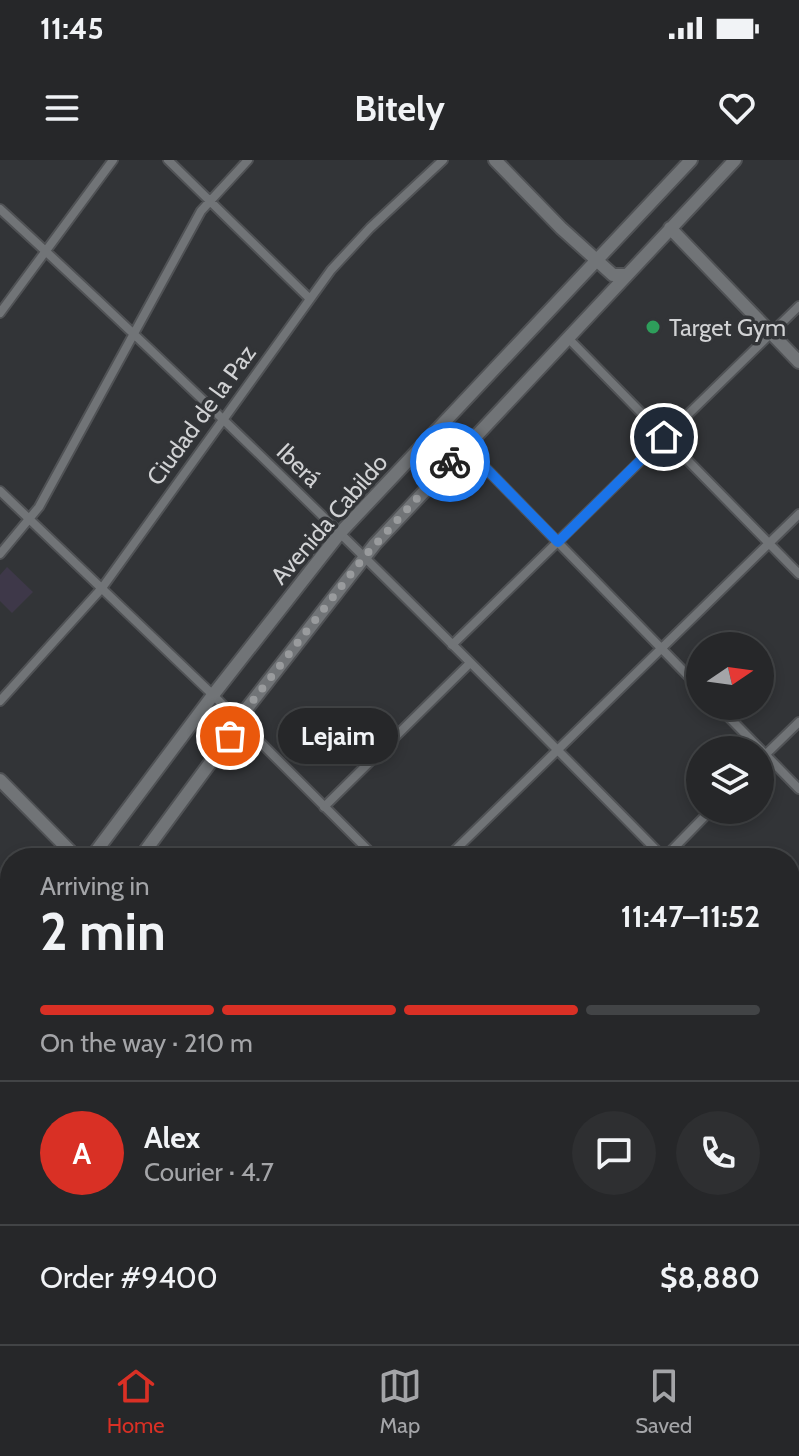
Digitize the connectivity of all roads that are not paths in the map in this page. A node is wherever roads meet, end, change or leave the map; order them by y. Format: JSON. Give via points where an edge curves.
{"nodes":[{"id":1,"x":113,"y":160,"type":"edge"},
{"id":2,"x":168,"y":160,"type":"edge"},
{"id":3,"x":248,"y":160,"type":"edge"},
{"id":4,"x":443,"y":160,"type":"edge"},
{"id":5,"x":495,"y":160,"type":"edge"},
{"id":6,"x":691,"y":160,"type":"edge"},
{"id":7,"x":735,"y":160,"type":"edge"},
{"id":8,"x":209,"y":201,"type":"junction"},
{"id":9,"x":0,"y":209,"type":"edge"},
{"id":10,"x":670,"y":228,"type":"junction"},
{"id":11,"x":47,"y":252,"type":"junction"},
{"id":12,"x":597,"y":260,"type":"junction"},
{"id":13,"x":627,"y":275,"type":"junction"},
{"id":14,"x":309,"y":298,"type":"junction"},
{"id":15,"x":799,"y":306,"type":"edge"},
{"id":16,"x":0,"y":313,"type":"edge"},
{"id":17,"x":134,"y":333,"type":"junction"},
{"id":18,"x":771,"y":333,"type":"junction"},
{"id":19,"x":568,"y":338,"type":"junction"},
{"id":20,"x":799,"y":362,"type":"edge"},
{"id":21,"x":223,"y":419,"type":"junction"},
{"id":22,"x":664,"y":437,"type":"junction"},
{"id":23,"x":464,"y":446,"type":"junction"},
{"id":24,"x":0,"y":491,"type":"edge"},
{"id":25,"x":799,"y":514,"type":"edge"},
{"id":26,"x":30,"y":519,"type":"junction"},
{"id":27,"x":340,"y":533,"type":"junction"},
{"id":28,"x":558,"y":542,"type":"junction"},
{"id":29,"x":769,"y":543,"type":"junction"},
{"id":30,"x":0,"y":554,"type":"edge"},
{"id":31,"x":364,"y":557,"type":"junction"},
{"id":32,"x":799,"y":574,"type":"edge"},
{"id":33,"x":102,"y":588,"type":"junction"},
{"id":34,"x":452,"y":645,"type":"junction"},
{"id":35,"x":661,"y":648,"type":"junction"},
{"id":36,"x":470,"y":663,"type":"junction"},
{"id":37,"x":686,"y":674,"type":"edge"},
{"id":38,"x":213,"y":695,"type":"junction"},
{"id":39,"x":0,"y":701,"type":"edge"},
{"id":40,"x":730,"y":720,"type":"edge"},
{"id":41,"x":239,"y":722,"type":"junction"},
{"id":42,"x":799,"y":722,"type":"edge"},
{"id":43,"x":744,"y":736,"type":"edge"},
{"id":44,"x":774,"y":747,"type":"edge"},
{"id":45,"x":558,"y":750,"type":"junction"},
{"id":46,"x":774,"y":767,"type":"edge"},
{"id":47,"x":0,"y":780,"type":"edge"},
{"id":48,"x":799,"y":789,"type":"edge"},
{"id":49,"x":324,"y":807,"type":"junction"},
{"id":50,"x":697,"y":824,"type":"edge"},
{"id":51,"x":67,"y":848,"type":"edge"},
{"id":52,"x":98,"y":848,"type":"edge"},
{"id":53,"x":147,"y":848,"type":"edge"},
{"id":54,"x":364,"y":848,"type":"edge"},
{"id":55,"x":457,"y":848,"type":"edge"},
{"id":56,"x":654,"y":848,"type":"edge"},
{"id":57,"x":674,"y":848,"type":"edge"}],
"edges":[{"from":1,"to":11,"type":"street"},
{"from":2,"to":8,"type":"street"},
{"from":3,"to":8,"type":"street"},
{"from":4,"to":14,"type":"street","name":"Ciudad de la Paz","via":[[370,228]]},
{"from":5,"to":12,"type":"main road"},
{"from":6,"to":12,"type":"main road","name":"Avenida Cabildo"},
{"from":7,"to":10,"type":"main road"},
{"from":8,"to":14,"type":"street"},
{"from":8,"to":17,"type":"street"},
{"from":9,"to":11,"type":"street","name":"Iberá"},
{"from":10,"to":13,"type":"main road"},
{"from":10,"to":18,"type":"main road"},
{"from":11,"to":16,"type":"street"},
{"from":11,"to":17,"type":"street","name":"Iberá"},
{"from":12,"to":13,"type":"main road","via":[[613,275]]},
{"from":12,"to":27,"type":"main road","name":"Avenida Cabildo"},
{"from":13,"to":19,"type":"main road"},
{"from":14,"to":21,"type":"street","name":"Ciudad de la Paz"},
{"from":15,"to":18,"type":"street"},
{"from":17,"to":21,"type":"street","name":"Iberá"},
{"from":17,"to":26,"type":"street"},
{"from":18,"to":20,"type":"main road"},
{"from":18,"to":22,"type":"street"},
{"from":19,"to":22,"type":"street"},
{"from":19,"to":23,"type":"main road"},
{"from":21,"to":27,"type":"street","name":"Iberá"},
{"from":21,"to":33,"type":"street","name":"Ciudad de la Paz"},
{"from":22,"to":28,"type":"street"},
{"from":22,"to":29,"type":"street"},
{"from":23,"to":28,"type":"street"},
{"from":23,"to":31,"type":"main road"},
{"from":24,"to":26,"type":"street"},
{"from":25,"to":29,"type":"street"},
{"from":26,"to":30,"type":"street"},
{"from":26,"to":33,"type":"street"},
{"from":27,"to":31,"type":"street","name":"Iberá"},
{"from":27,"to":38,"type":"main road","name":"Avenida Cabildo"},
{"from":28,"to":34,"type":"street"},
{"from":28,"to":35,"type":"street"},
{"from":29,"to":32,"type":"street"},
{"from":29,"to":35,"type":"street"},
{"from":31,"to":34,"type":"street","name":"Iberá"},
{"from":31,"to":41,"type":"main road"},
{"from":33,"to":38,"type":"street"},
{"from":33,"to":39,"type":"street","name":"Ciudad de la Paz"},
{"from":34,"to":36,"type":"street","name":"Iberá"},
{"from":35,"to":37,"type":"street"},
{"from":35,"to":45,"type":"street"},
{"from":36,"to":45,"type":"street","name":"Iberá"},
{"from":36,"to":49,"type":"street"},
{"from":38,"to":41,"type":"street"},
{"from":38,"to":52,"type":"main road","name":"Avenida Cabildo"},
{"from":40,"to":43,"type":"street"},
{"from":41,"to":49,"type":"street"},
{"from":41,"to":53,"type":"main road"},
{"from":42,"to":44,"type":"street"},
{"from":45,"to":55,"type":"street"},
{"from":45,"to":56,"type":"street","name":"Iberá"},
{"from":46,"to":48,"type":"street"},
{"from":47,"to":51,"type":"main road"},
{"from":49,"to":54,"type":"street"},
{"from":50,"to":57,"type":"street"}]}
